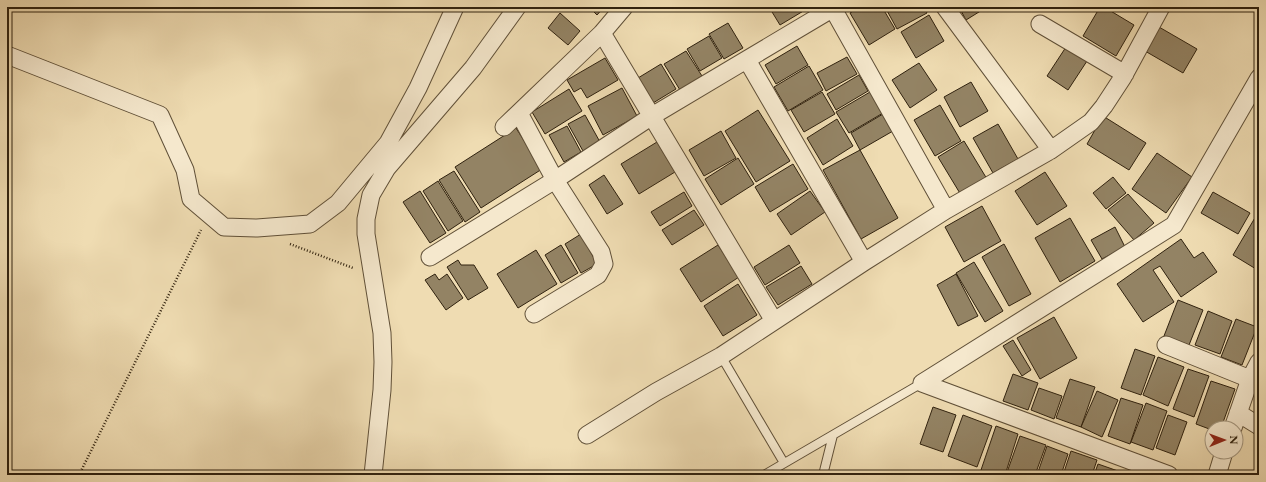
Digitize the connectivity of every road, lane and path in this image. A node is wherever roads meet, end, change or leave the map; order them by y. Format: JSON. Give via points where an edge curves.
{"nodes":[{"id":1,"x":455,"y":7,"type":"edge"},
{"id":2,"x":517,"y":7,"type":"edge"},
{"id":3,"x":624,"y":7,"type":"edge"},
{"id":4,"x":833,"y":7,"type":"edge"},
{"id":5,"x":946,"y":7,"type":"edge"},
{"id":6,"x":1161,"y":7,"type":"edge"},
{"id":7,"x":1040,"y":24,"type":"dead end"},
{"id":8,"x":602,"y":33,"type":"junction"},
{"id":9,"x":7,"y":55,"type":"edge"},
{"id":10,"x":747,"y":60,"type":"junction"},
{"id":11,"x":1125,"y":74,"type":"junction"},
{"id":12,"x":1259,"y":78,"type":"edge"},
{"id":13,"x":519,"y":113,"type":"junction"},
{"id":14,"x":652,"y":116,"type":"junction"},
{"id":15,"x":504,"y":127,"type":"dead end"},
{"id":16,"x":1052,"y":150,"type":"junction"},
{"id":17,"x":555,"y":180,"type":"junction"},
{"id":18,"x":946,"y":210,"type":"junction"},
{"id":19,"x":209,"y":214,"type":"junction"},
{"id":20,"x":287,"y":243,"type":"dead end"},
{"id":21,"x":430,"y":257,"type":"dead end"},
{"id":22,"x":864,"y":262,"type":"junction"},
{"id":23,"x":373,"y":276,"type":"junction"},
{"id":24,"x":534,"y":314,"type":"dead end"},
{"id":25,"x":774,"y":321,"type":"junction"},
{"id":26,"x":1166,"y":345,"type":"dead end"},
{"id":27,"x":721,"y":356,"type":"junction"},
{"id":28,"x":1259,"y":362,"type":"edge"},
{"id":29,"x":1250,"y":379,"type":"junction"},
{"id":30,"x":922,"y":383,"type":"junction"},
{"id":31,"x":1235,"y":420,"type":"edge"},
{"id":32,"x":1244,"y":423,"type":"edge"},
{"id":33,"x":1259,"y":426,"type":"edge"},
{"id":34,"x":587,"y":435,"type":"dead end"},
{"id":35,"x":833,"y":435,"type":"junction"},
{"id":36,"x":1221,"y":460,"type":"edge"},
{"id":37,"x":784,"y":463,"type":"junction"},
{"id":38,"x":79,"y":475,"type":"edge"},
{"id":39,"x":373,"y":475,"type":"edge"},
{"id":40,"x":764,"y":475,"type":"edge"},
{"id":41,"x":824,"y":475,"type":"edge"},
{"id":42,"x":1169,"y":475,"type":"edge"},
{"id":43,"x":1216,"y":475,"type":"edge"}],
"edges":[{"from":1,"to":19,"type":"street","via":[[418,88],[388,143],[338,203],[310,224],[257,228],[224,226]]},
{"from":2,"to":23,"type":"street","via":[[473,68],[387,168],[371,196],[366,234]]},
{"from":3,"to":8,"type":"street"},
{"from":4,"to":10,"type":"street"},
{"from":4,"to":18,"type":"street"},
{"from":5,"to":16,"type":"street"},
{"from":6,"to":11,"type":"street"},
{"from":7,"to":11,"type":"street"},
{"from":8,"to":13,"type":"street"},
{"from":8,"to":14,"type":"street"},
{"from":9,"to":19,"type":"street","via":[[160,114],[186,170],[191,199]]},
{"from":10,"to":14,"type":"street"},
{"from":10,"to":22,"type":"street"},
{"from":11,"to":16,"type":"street","via":[[1091,122]]},
{"from":12,"to":30,"type":"street","via":[[1174,225]]},
{"from":13,"to":15,"type":"street"},
{"from":13,"to":17,"type":"street"},
{"from":14,"to":17,"type":"street"},
{"from":14,"to":25,"type":"street"},
{"from":16,"to":18,"type":"street"},
{"from":17,"to":21,"type":"street"},
{"from":17,"to":24,"type":"street","via":[[601,252],[604,264],[598,275]]},
{"from":18,"to":22,"type":"street"},
{"from":19,"to":38,"type":"path"},
{"from":20,"to":23,"type":"path"},
{"from":22,"to":25,"type":"street"},
{"from":23,"to":39,"type":"street","via":[[382,333],[383,362]]},
{"from":25,"to":27,"type":"street"},
{"from":26,"to":29,"type":"street"},
{"from":27,"to":34,"type":"street"},
{"from":27,"to":37,"type":"lane"},
{"from":28,"to":29,"type":"street"},
{"from":29,"to":31,"type":"street"},
{"from":30,"to":35,"type":"lane"},
{"from":30,"to":42,"type":"street"},
{"from":32,"to":33,"type":"street"},
{"from":35,"to":37,"type":"lane"},
{"from":35,"to":41,"type":"lane"},
{"from":36,"to":43,"type":"street"},
{"from":37,"to":40,"type":"lane"}]}
